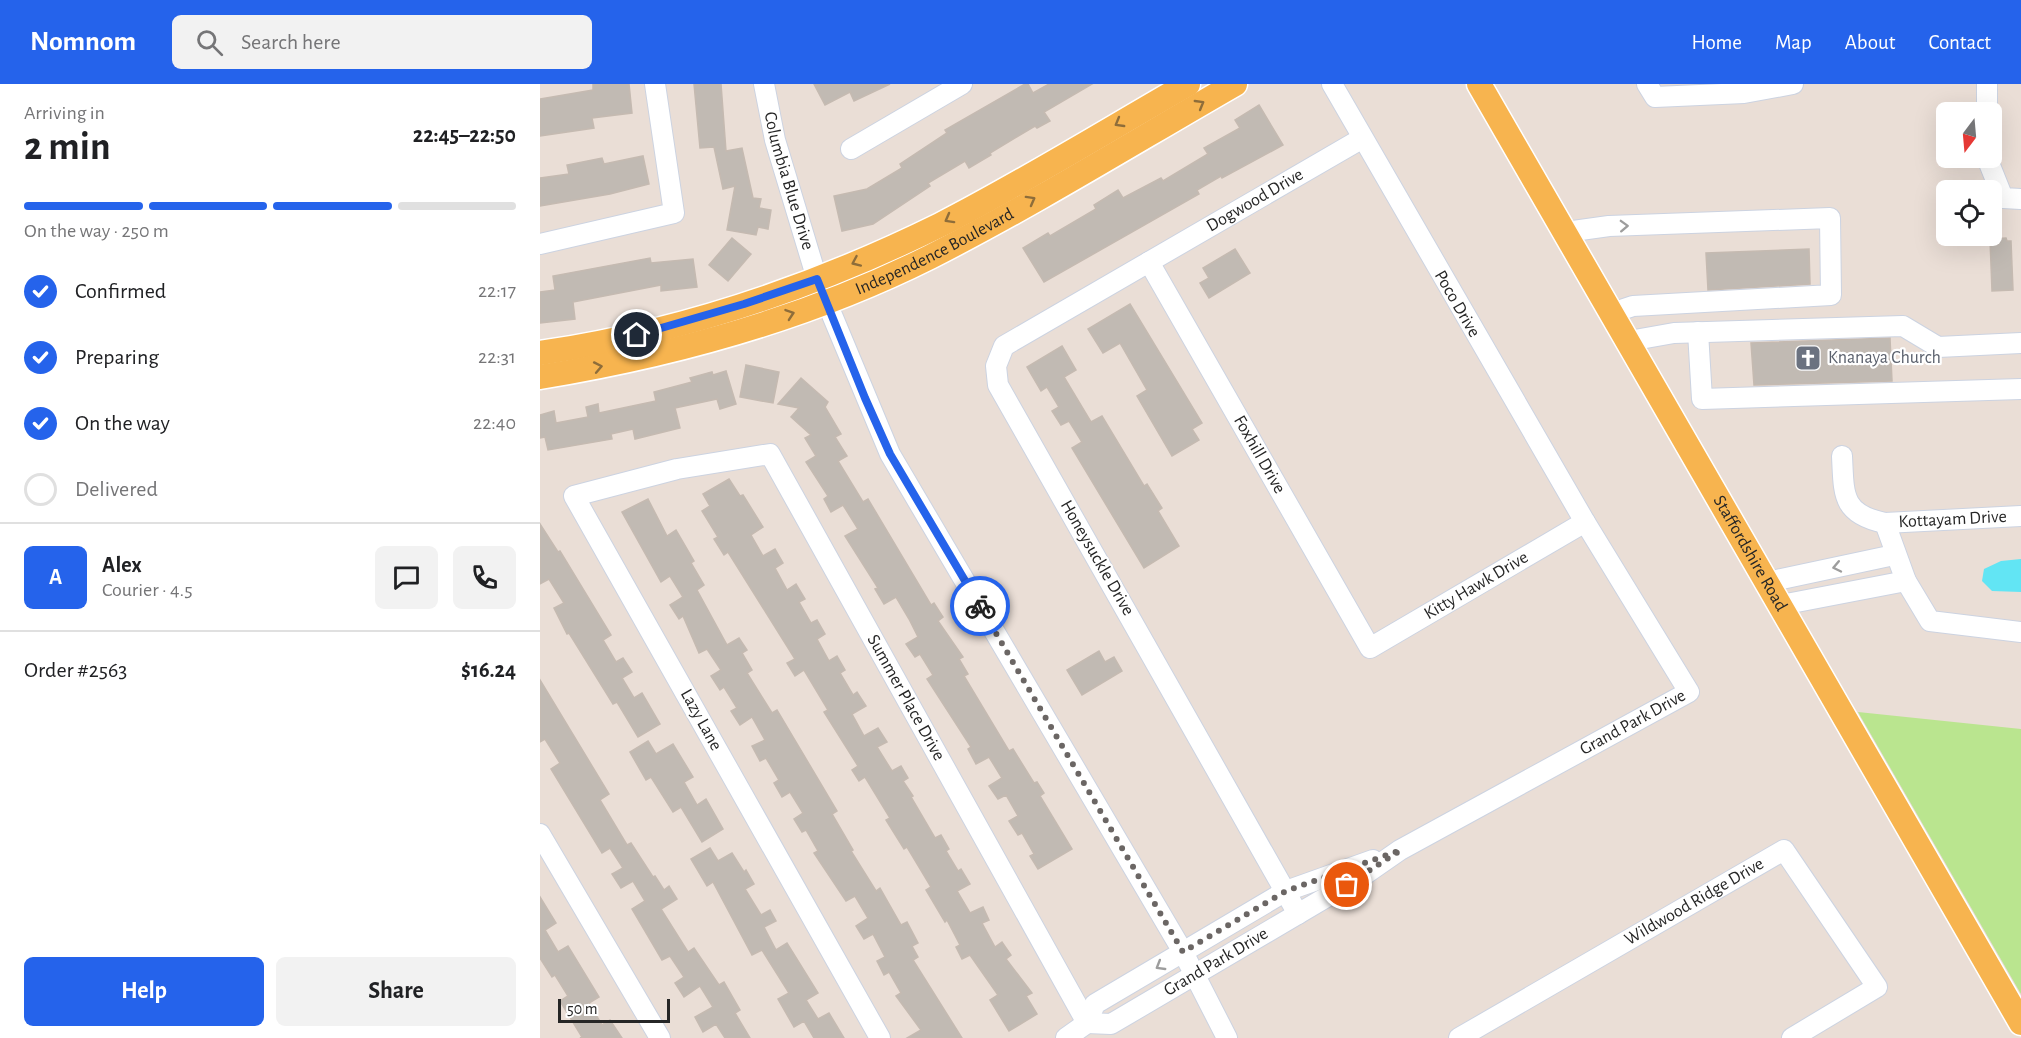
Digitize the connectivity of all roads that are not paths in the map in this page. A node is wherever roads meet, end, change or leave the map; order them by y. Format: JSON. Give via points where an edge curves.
{"nodes":[{"id":1,"x":655,"y":84,"type":"edge"},
{"id":2,"x":764,"y":84,"type":"edge"},
{"id":3,"x":962,"y":84,"type":"edge"},
{"id":4,"x":1188,"y":84,"type":"edge"},
{"id":5,"x":1235,"y":84,"type":"edge"},
{"id":6,"x":1332,"y":84,"type":"edge"},
{"id":7,"x":1479,"y":84,"type":"edge"},
{"id":8,"x":1987,"y":84,"type":"edge"},
{"id":9,"x":1793,"y":85,"type":"edge"},
{"id":10,"x":1651,"y":91,"type":"edge"},
{"id":11,"x":1987,"y":102,"type":"edge"},
{"id":12,"x":1361,"y":139,"type":"junction"},
{"id":13,"x":851,"y":148,"type":"dead end"},
{"id":14,"x":1070,"y":165,"type":"junction"},
{"id":15,"x":1993,"y":168,"type":"edge"},
{"id":16,"x":2012,"y":198,"type":"edge"},
{"id":17,"x":1566,"y":232,"type":"junction"},
{"id":18,"x":540,"y":244,"type":"edge"},
{"id":19,"x":1149,"y":262,"type":"junction"},
{"id":20,"x":817,"y":279,"type":"junction"},
{"id":21,"x":828,"y":301,"type":"junction"},
{"id":22,"x":1612,"y":314,"type":"junction"},
{"id":23,"x":1698,"y":332,"type":"junction"},
{"id":24,"x":1629,"y":341,"type":"junction"},
{"id":25,"x":2021,"y":343,"type":"edge"},
{"id":26,"x":555,"y":359,"type":"edge"},
{"id":27,"x":540,"y":377,"type":"edge"},
{"id":28,"x":2021,"y":389,"type":"edge"},
{"id":29,"x":1842,"y":456,"type":"dead end"},
{"id":30,"x":678,"y":469,"type":"joint"},
{"id":31,"x":2021,"y":516,"type":"edge"},
{"id":32,"x":1585,"y":522,"type":"junction"},
{"id":33,"x":1885,"y":523,"type":"junction"},
{"id":34,"x":1894,"y":555,"type":"junction"},
{"id":35,"x":1906,"y":581,"type":"junction"},
{"id":36,"x":1767,"y":582,"type":"junction"},
{"id":37,"x":1781,"y":605,"type":"junction"},
{"id":38,"x":2021,"y":632,"type":"edge"},
{"id":39,"x":1370,"y":648,"type":"joint"},
{"id":40,"x":540,"y":834,"type":"edge"},
{"id":41,"x":1401,"y":850,"type":"junction"},
{"id":42,"x":1286,"y":891,"type":"junction"},
{"id":43,"x":1298,"y":914,"type":"junction"},
{"id":44,"x":1183,"y":952,"type":"junction"},
{"id":45,"x":1195,"y":974,"type":"junction"},
{"id":46,"x":1087,"y":1023,"type":"junction"},
{"id":47,"x":2021,"y":1023,"type":"edge"},
{"id":48,"x":660,"y":1038,"type":"edge"},
{"id":49,"x":880,"y":1038,"type":"edge"},
{"id":50,"x":1066,"y":1038,"type":"edge"},
{"id":51,"x":1227,"y":1038,"type":"edge"},
{"id":52,"x":1459,"y":1038,"type":"edge"},
{"id":53,"x":1792,"y":1038,"type":"edge"}],
"edges":[{"from":1,"to":18,"type":"street","via":[[674,213]]},
{"from":2,"to":20,"type":"street","name":"Columbia Blue Drive","via":[[775,140]]},
{"from":3,"to":13,"type":"street"},
{"from":4,"to":14,"type":"main road","name":"Independence Boulevard","one_way":true},
{"from":14,"to":5,"type":"main road","name":"Independence Boulevard","one_way":true},
{"from":6,"to":12,"type":"street","name":"Poco Drive"},
{"from":7,"to":17,"type":"main road","name":"Staffordshire Road"},
{"from":8,"to":11,"type":"street"},
{"from":9,"to":10,"type":"street","via":[[1744,93]]},
{"from":12,"to":19,"type":"street","name":"Dogwood Drive"},
{"from":12,"to":32,"type":"street","name":"Poco Drive"},
{"from":14,"to":20,"type":"main road","name":"Independence Boulevard","one_way":true},
{"from":21,"to":14,"type":"main road","name":"Independence Boulevard","one_way":true,"via":[[930,257]]},
{"from":15,"to":16,"type":"street"},
{"from":17,"to":22,"type":"main road","name":"Staffordshire Road"},
{"from":17,"to":22,"type":"street","one_way":true,"via":[[1609,226],[1830,218],[1831,295],[1633,306]]},
{"from":19,"to":39,"type":"street","name":"Foxhill Drive"},
{"from":19,"to":42,"type":"street","name":"Honeysuckle Drive","via":[[1004,346],[996,366],[999,385]]},
{"from":20,"to":21,"type":"street","name":"Columbia Blue Drive"},
{"from":20,"to":26,"type":"main road","name":"Independence Boulevard","via":[[690,321]]},
{"from":26,"to":21,"type":"main road","name":"Independence Boulevard","one_way":true,"via":[[702,342]]},
{"from":21,"to":44,"type":"street","name":"Columbia Blue Drive","via":[[890,454]]},
{"from":22,"to":24,"type":"main road","name":"Staffordshire Road"},
{"from":23,"to":24,"type":"street"},
{"from":23,"to":25,"type":"street","via":[[1903,326],[1938,347]]},
{"from":23,"to":28,"type":"street","via":[[1702,399]]},
{"from":24,"to":36,"type":"main road","name":"Staffordshire Road"},
{"from":26,"to":27,"type":"main road","name":"Independence Boulevard"},
{"from":29,"to":33,"type":"street","via":[[1844,496],[1862,518]]},
{"from":30,"to":46,"type":"street","name":"Summer Place Drive","via":[[770,454]]},
{"from":30,"to":49,"type":"street","name":"Lazy Lane","via":[[574,495]]},
{"from":31,"to":33,"type":"street","name":"Kottayam Drive"},
{"from":32,"to":39,"type":"street","name":"Kitty Hawk Drive"},
{"from":32,"to":41,"type":"street","name":"Grand Park Drive","via":[[1689,692]]},
{"from":33,"to":34,"type":"street"},
{"from":34,"to":35,"type":"street"},
{"from":34,"to":36,"type":"street","one_way":true},
{"from":35,"to":37,"type":"street"},
{"from":35,"to":38,"type":"street","via":[[1930,621]]},
{"from":36,"to":37,"type":"main road","name":"Staffordshire Road"},
{"from":37,"to":47,"type":"main road","name":"Staffordshire Road"},
{"from":40,"to":48,"type":"street"},
{"from":41,"to":42,"type":"street","name":"Grand Park Drive"},
{"from":41,"to":43,"type":"street","name":"Grand Park Drive"},
{"from":42,"to":43,"type":"street","name":"Honeysuckle Drive"},
{"from":42,"to":44,"type":"street","name":"Grand Park Drive"},
{"from":43,"to":45,"type":"street","name":"Grand Park Drive"},
{"from":44,"to":45,"type":"street","name":"Columbia Blue Drive"},
{"from":44,"to":46,"type":"street","name":"Grand Park Drive","one_way":true,"via":[[1095,1004]]},
{"from":45,"to":46,"type":"street","name":"Grand Park Drive","via":[[1111,1024]]},
{"from":45,"to":51,"type":"street","name":"Columbia Blue Drive"},
{"from":46,"to":50,"type":"street","name":"Grand Park Drive"},
{"from":52,"to":53,"type":"street","name":"Wildwood Ridge Drive","via":[[1784,850],[1877,987]]}]}
